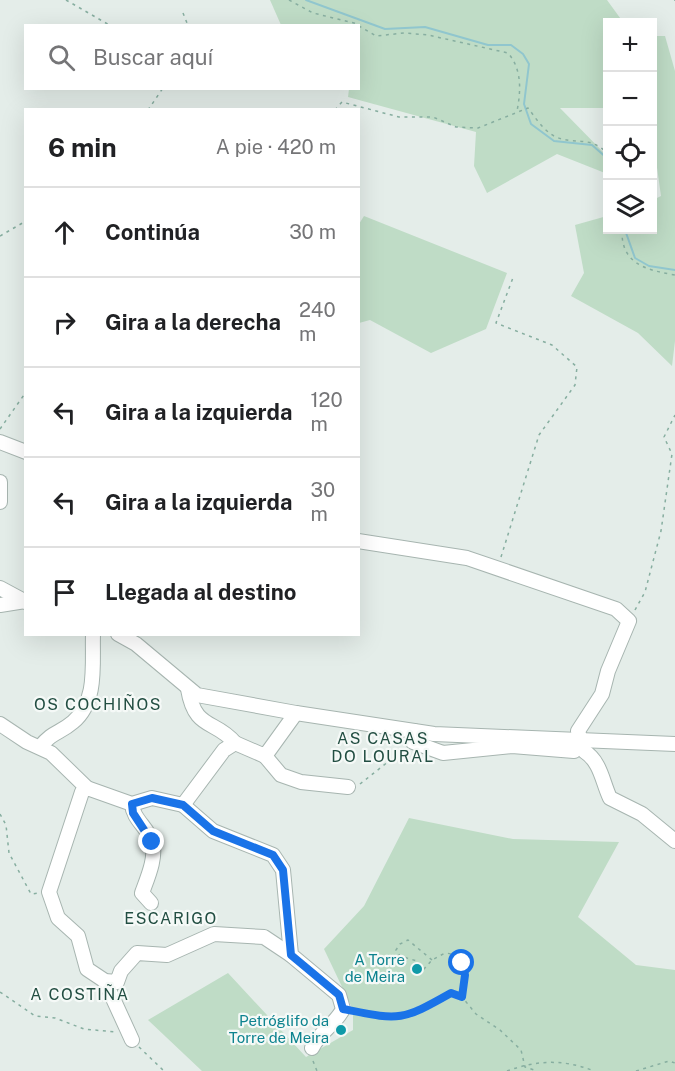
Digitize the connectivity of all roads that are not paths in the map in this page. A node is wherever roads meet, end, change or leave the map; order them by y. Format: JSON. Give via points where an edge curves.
{"nodes":[{"id":1,"x":0,"y":442,"type":"edge"},
{"id":2,"x":24,"y":451,"type":"edge"},
{"id":3,"x":0,"y":482,"type":"edge"},
{"id":4,"x":0,"y":502,"type":"edge"},
{"id":5,"x":360,"y":541,"type":"edge"},
{"id":6,"x":0,"y":588,"type":"edge"},
{"id":7,"x":24,"y":600,"type":"edge"},
{"id":8,"x":24,"y":601,"type":"edge"},
{"id":9,"x":0,"y":605,"type":"edge"},
{"id":10,"x":93,"y":636,"type":"edge"},
{"id":11,"x":122,"y":636,"type":"edge"},
{"id":12,"x":188,"y":689,"type":"junction"},
{"id":13,"x":296,"y":714,"type":"junction"},
{"id":14,"x":0,"y":724,"type":"edge"},
{"id":15,"x":414,"y":736,"type":"junction"},
{"id":16,"x":581,"y":740,"type":"junction"},
{"id":17,"x":235,"y":743,"type":"junction"},
{"id":18,"x":675,"y":744,"type":"edge"},
{"id":19,"x":40,"y":747,"type":"junction"},
{"id":20,"x":265,"y":756,"type":"junction"},
{"id":21,"x":348,"y":787,"type":"road end"},
{"id":22,"x":87,"y":788,"type":"junction"},
{"id":23,"x":132,"y":804,"type":"junction"},
{"id":24,"x":183,"y":805,"type":"junction"},
{"id":25,"x":675,"y":841,"type":"edge"},
{"id":26,"x":151,"y":903,"type":"dead end"},
{"id":27,"x":291,"y":955,"type":"junction"},
{"id":28,"x":105,"y":981,"type":"junction"},
{"id":29,"x":132,"y":1040,"type":"road end"},
{"id":30,"x":312,"y":1048,"type":"dead end"}],
"edges":[{"from":1,"to":2,"type":"street"},
{"from":3,"to":4,"type":"street"},
{"from":5,"to":16,"type":"street","via":[[468,558],[616,609],[629,621],[602,694],[578,731]]},
{"from":6,"to":7,"type":"street"},
{"from":8,"to":9,"type":"street"},
{"from":10,"to":19,"type":"street","via":[[90,698],[75,721],[51,734]]},
{"from":11,"to":12,"type":"street"},
{"from":12,"to":13,"type":"street","via":[[197,695]]},
{"from":12,"to":17,"type":"street","via":[[190,704],[199,717],[210,727],[228,734]]},
{"from":13,"to":15,"type":"street"},
{"from":13,"to":20,"type":"street"},
{"from":14,"to":19,"type":"street"},
{"from":15,"to":16,"type":"street"},
{"from":15,"to":16,"type":"street","via":[[443,753],[512,746],[574,751]]},
{"from":16,"to":18,"type":"street"},
{"from":16,"to":25,"type":"street","via":[[584,751],[599,767],[610,798],[650,819]]},
{"from":17,"to":20,"type":"street"},
{"from":17,"to":24,"type":"street","via":[[224,750]]},
{"from":19,"to":22,"type":"street"},
{"from":20,"to":21,"type":"street","via":[[281,775],[301,782]]},
{"from":22,"to":23,"type":"street"},
{"from":22,"to":28,"type":"street","via":[[82,792],[49,892],[58,918],[78,936],[87,969]]},
{"from":23,"to":24,"type":"street","via":[[152,798]]},
{"from":23,"to":26,"type":"street","via":[[133,813],[152,842],[151,863],[142,893]]},
{"from":24,"to":27,"type":"street","via":[[213,831],[273,855],[283,870]]},
{"from":27,"to":28,"type":"street","via":[[264,937],[214,934],[167,954],[137,953],[117,982]]},
{"from":27,"to":30,"type":"street","via":[[339,995],[343,1009],[318,1035]]},
{"from":28,"to":29,"type":"street"}]}
